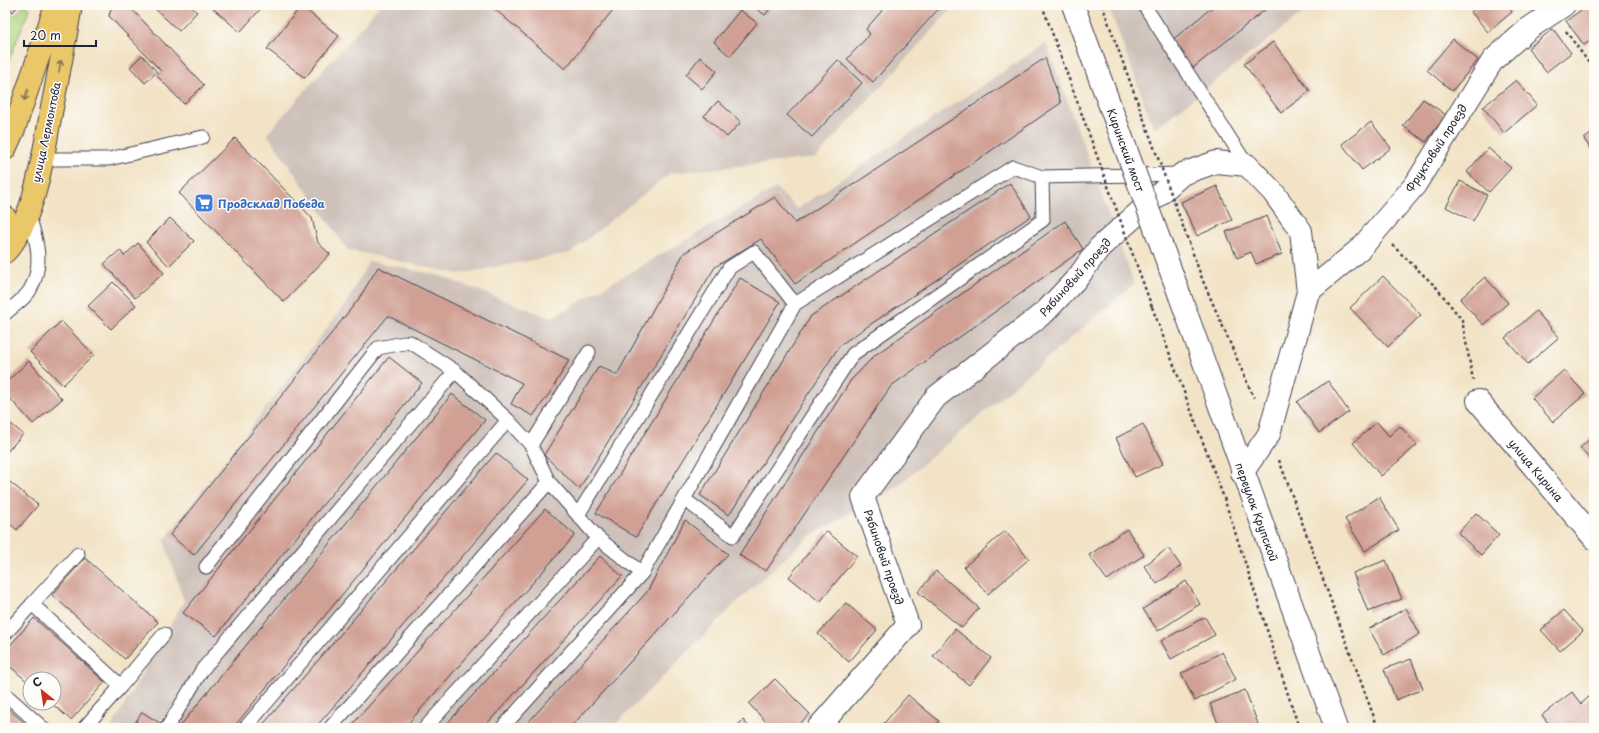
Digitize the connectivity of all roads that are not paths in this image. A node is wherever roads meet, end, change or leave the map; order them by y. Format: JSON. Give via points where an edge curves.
{"nodes":[{"id":1,"x":56,"y":5,"type":"edge"},
{"id":2,"x":71,"y":5,"type":"edge"},
{"id":3,"x":1073,"y":5,"type":"edge"},
{"id":4,"x":1148,"y":7,"type":"edge"},
{"id":5,"x":1558,"y":9,"type":"edge"},
{"id":6,"x":203,"y":137,"type":"dead end"},
{"id":7,"x":5,"y":149,"type":"edge"},
{"id":8,"x":41,"y":159,"type":"junction"},
{"id":9,"x":1247,"y":165,"type":"junction"},
{"id":10,"x":1182,"y":174,"type":"junction"},
{"id":11,"x":1042,"y":177,"type":"junction"},
{"id":12,"x":28,"y":214,"type":"junction"},
{"id":13,"x":5,"y":217,"type":"edge"},
{"id":14,"x":5,"y":241,"type":"edge"},
{"id":15,"x":5,"y":252,"type":"edge"},
{"id":16,"x":1308,"y":292,"type":"junction"},
{"id":17,"x":1180,"y":296,"type":"joint"},
{"id":18,"x":795,"y":304,"type":"junction"},
{"id":19,"x":5,"y":314,"type":"edge"},
{"id":20,"x":589,"y":352,"type":"dead end"},
{"id":21,"x":455,"y":371,"type":"junction"},
{"id":22,"x":1478,"y":401,"type":"road end"},
{"id":23,"x":508,"y":420,"type":"junction"},
{"id":24,"x":531,"y":445,"type":"junction"},
{"id":25,"x":1242,"y":472,"type":"junction"},
{"id":26,"x":549,"y":482,"type":"junction"},
{"id":27,"x":684,"y":499,"type":"junction"},
{"id":28,"x":578,"y":516,"type":"junction"},
{"id":29,"x":598,"y":538,"type":"junction"},
{"id":30,"x":1594,"y":538,"type":"edge"},
{"id":31,"x":78,"y":554,"type":"dead end"},
{"id":32,"x":206,"y":567,"type":"dead end"},
{"id":33,"x":642,"y":573,"type":"junction"},
{"id":34,"x":32,"y":604,"type":"junction"},
{"id":35,"x":5,"y":634,"type":"edge"},
{"id":36,"x":164,"y":634,"type":"dead end"},
{"id":37,"x":121,"y":686,"type":"junction"},
{"id":38,"x":5,"y":694,"type":"edge"},
{"id":39,"x":43,"y":728,"type":"edge"},
{"id":40,"x":84,"y":728,"type":"edge"},
{"id":41,"x":167,"y":728,"type":"edge"},
{"id":42,"x":245,"y":728,"type":"edge"},
{"id":43,"x":330,"y":728,"type":"edge"},
{"id":44,"x":425,"y":728,"type":"edge"},
{"id":45,"x":502,"y":728,"type":"edge"},
{"id":46,"x":818,"y":728,"type":"edge"},
{"id":47,"x":1336,"y":728,"type":"edge"}],
"edges":[{"from":1,"to":7,"type":"main road","one_way":true},
{"from":8,"to":2,"type":"main road","name":"улица Лермонтова","one_way":true},
{"from":3,"to":17,"type":"street","name":"Киринский мост","bridge":true},
{"from":4,"to":9,"type":"lane"},
{"from":5,"to":16,"type":"street","name":"Фруктовый проезд","via":[[1528,29],[1493,60],[1415,184],[1361,248]]},
{"from":6,"to":8,"type":"lane","via":[[109,159]]},
{"from":8,"to":12,"type":"main road","name":"улица Лермонтова"},
{"from":9,"to":10,"type":"street","name":"Рябиновый проезд","via":[[1216,162]]},
{"from":9,"to":16,"type":"street","via":[[1274,192],[1301,231]]},
{"from":10,"to":11,"type":"lane"},
{"from":10,"to":46,"type":"street","name":"Рябиновый проезд","via":[[1099,248],[1079,276],[1046,311],[936,397],[863,497],[908,625]]},
{"from":11,"to":18,"type":"lane","via":[[1013,166]]},
{"from":11,"to":27,"type":"lane","via":[[1043,220],[853,354],[733,536]]},
{"from":12,"to":15,"type":"main road","name":"улица Лермонтова","via":[[14,243]]},
{"from":12,"to":19,"type":"lane","via":[[36,235],[39,263],[30,290]]},
{"from":13,"to":14,"type":"main road","via":[[10,229]]},
{"from":16,"to":25,"type":"street","via":[[1269,434]]},
{"from":17,"to":25,"type":"street","name":"переулок Крупской"},
{"from":18,"to":27,"type":"lane"},
{"from":18,"to":28,"type":"lane","via":[[754,252],[730,268]]},
{"from":20,"to":24,"type":"lane"},
{"from":21,"to":23,"type":"lane"},
{"from":21,"to":32,"type":"lane","via":[[410,342],[378,348]]},
{"from":21,"to":41,"type":"lane","via":[[202,670]]},
{"from":22,"to":30,"type":"street","name":"улица Кирина"},
{"from":23,"to":24,"type":"lane"},
{"from":23,"to":42,"type":"lane"},
{"from":24,"to":26,"type":"lane"},
{"from":25,"to":47,"type":"street","name":"переулок Крупской"},
{"from":26,"to":28,"type":"lane"},
{"from":26,"to":43,"type":"lane"},
{"from":27,"to":33,"type":"lane"},
{"from":28,"to":29,"type":"lane"},
{"from":29,"to":33,"type":"lane"},
{"from":29,"to":44,"type":"lane"},
{"from":31,"to":34,"type":"lane"},
{"from":33,"to":45,"type":"lane"},
{"from":34,"to":35,"type":"lane"},
{"from":34,"to":37,"type":"lane"},
{"from":36,"to":37,"type":"lane"},
{"from":37,"to":40,"type":"lane"},
{"from":38,"to":39,"type":"lane"}]}
